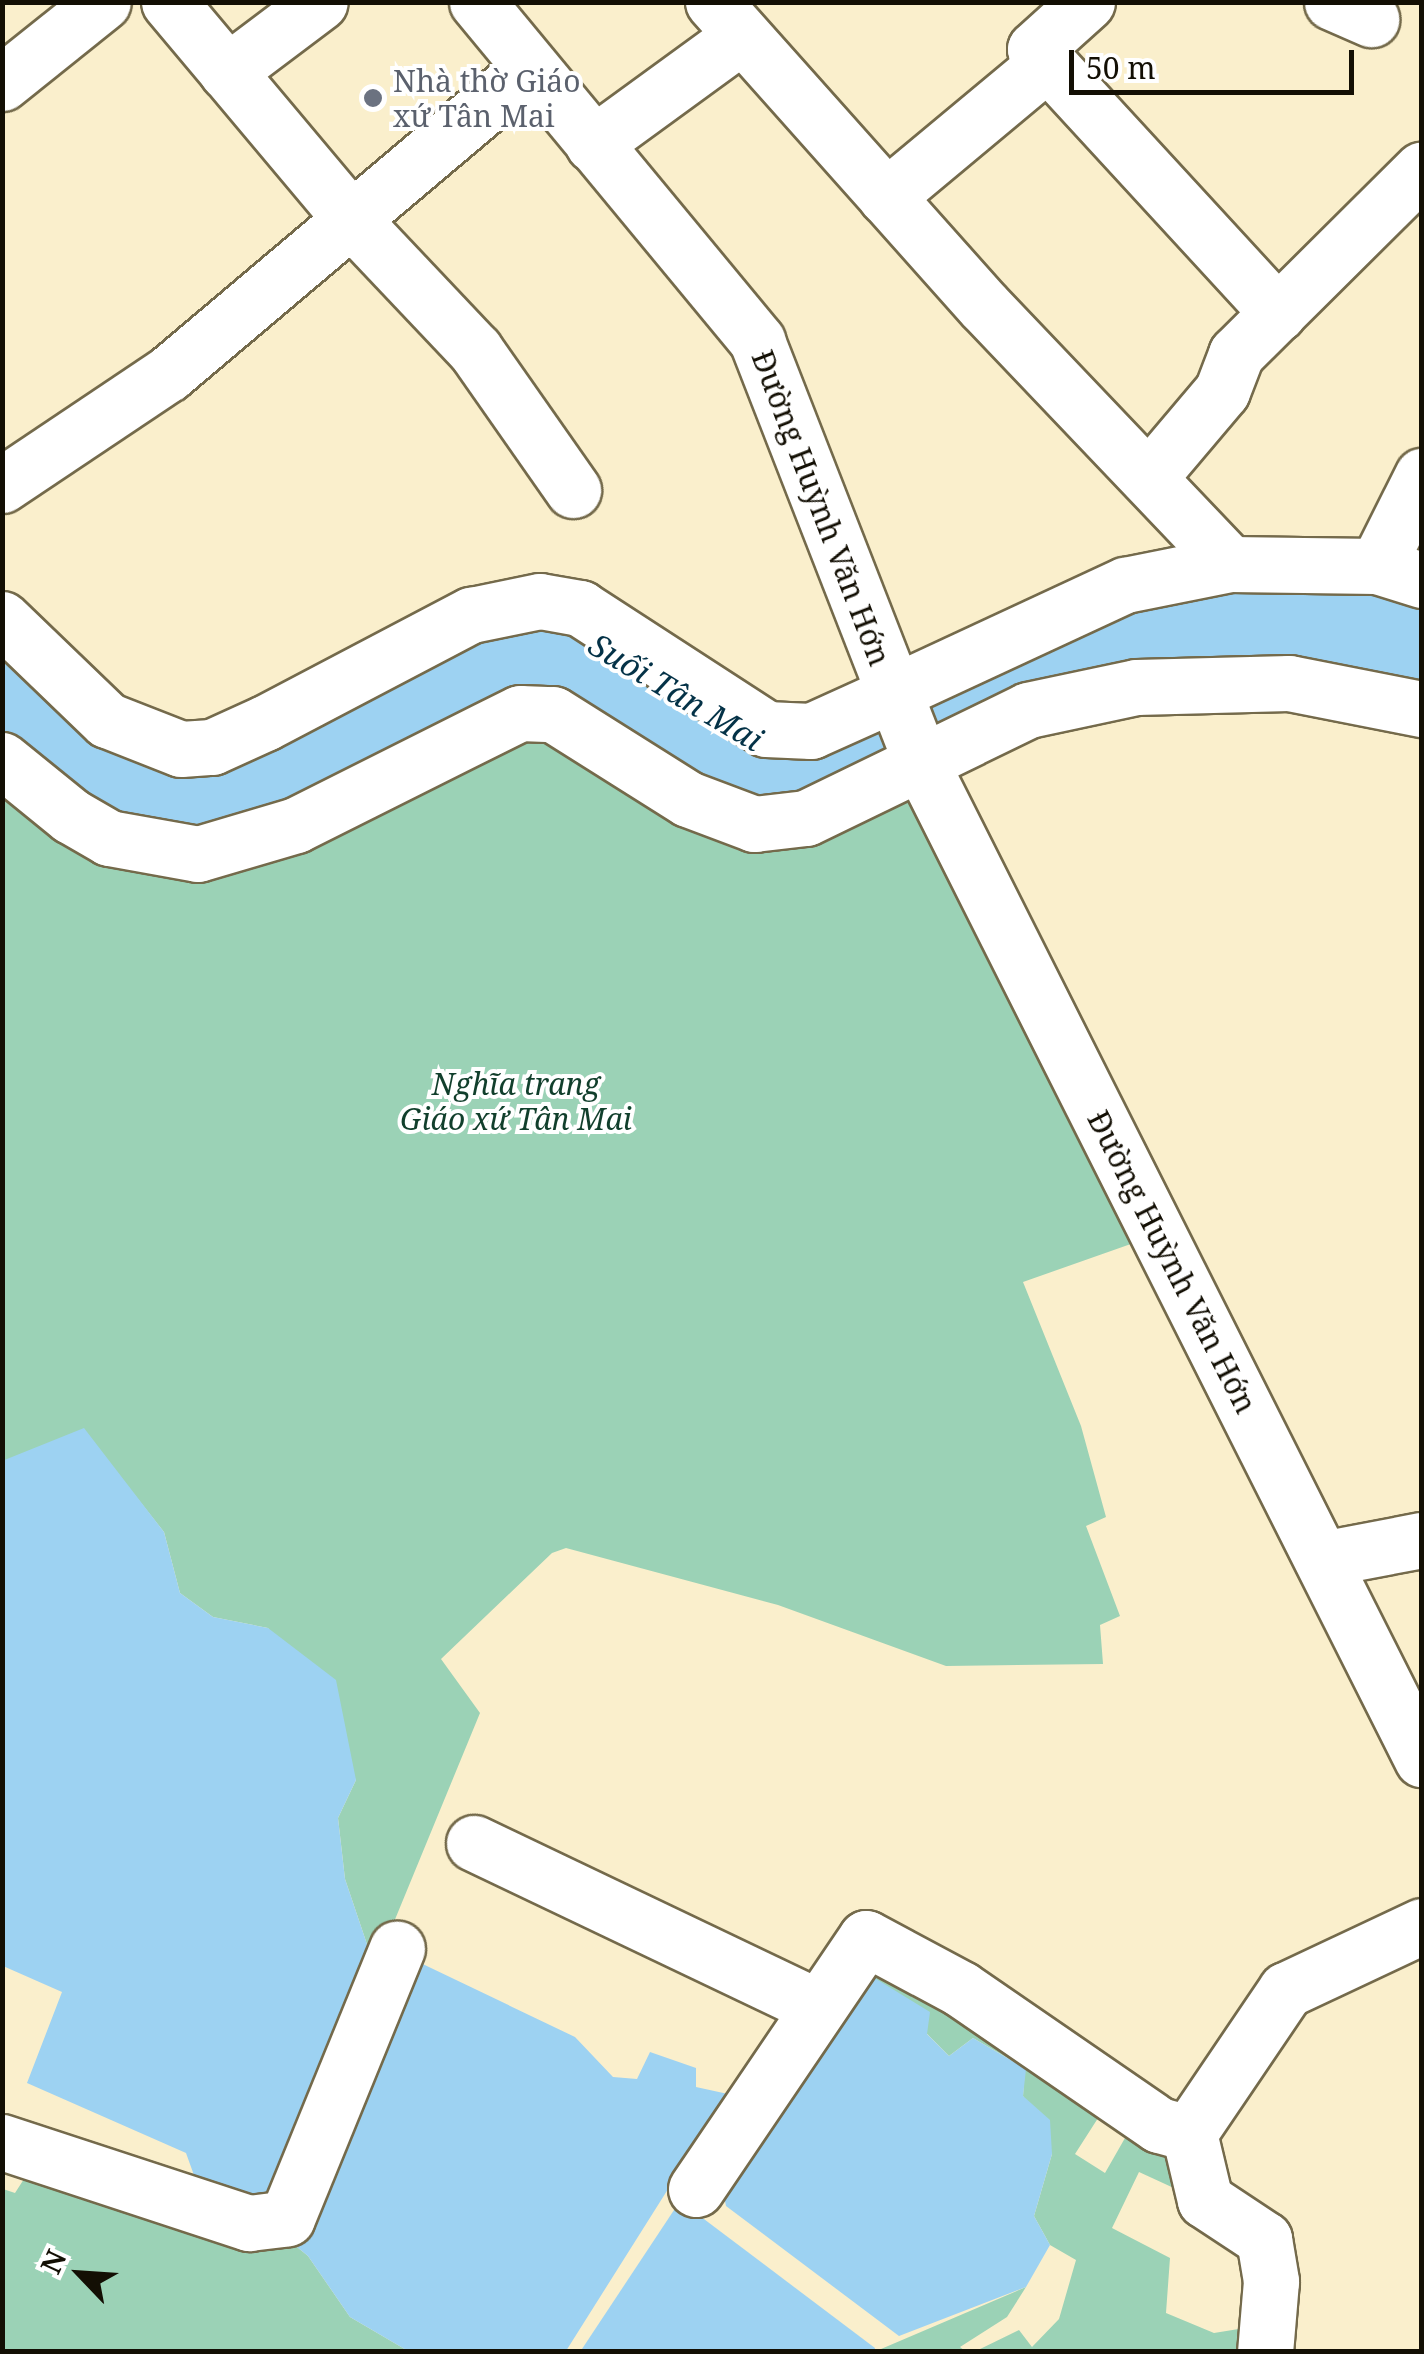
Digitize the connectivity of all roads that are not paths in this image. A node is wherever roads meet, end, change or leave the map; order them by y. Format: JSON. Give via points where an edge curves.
{"nodes":[{"id":1,"x":102,"y":2,"type":"edge"},
{"id":2,"x":169,"y":2,"type":"edge"},
{"id":3,"x":320,"y":2,"type":"edge"},
{"id":4,"x":477,"y":2,"type":"edge"},
{"id":5,"x":1087,"y":2,"type":"edge"},
{"id":6,"x":727,"y":20,"type":"edge"},
{"id":7,"x":1047,"y":62,"type":"junction"},
{"id":8,"x":529,"y":69,"type":"junction"},
{"id":9,"x":227,"y":72,"type":"junction"},
{"id":10,"x":2,"y":83,"type":"edge"},
{"id":11,"x":593,"y":144,"type":"junction"},
{"id":12,"x":1422,"y":169,"type":"edge"},
{"id":13,"x":886,"y":197,"type":"junction"},
{"id":14,"x":350,"y":218,"type":"junction"},
{"id":15,"x":1278,"y":313,"type":"junction"},
{"id":16,"x":1151,"y":475,"type":"junction"},
{"id":17,"x":1422,"y":476,"type":"edge"},
{"id":18,"x":2,"y":485,"type":"edge"},
{"id":19,"x":574,"y":490,"type":"dead end"},
{"id":20,"x":1230,"y":564,"type":"junction"},
{"id":21,"x":1399,"y":573,"type":"edge"},
{"id":22,"x":2,"y":619,"type":"edge"},
{"id":23,"x":882,"y":699,"type":"junction"},
{"id":24,"x":1422,"y":709,"type":"edge"},
{"id":25,"x":2,"y":760,"type":"edge"},
{"id":26,"x":922,"y":765,"type":"junction"},
{"id":27,"x":1422,"y":1540,"type":"edge"},
{"id":28,"x":1322,"y":1560,"type":"junction"},
{"id":29,"x":1422,"y":1759,"type":"edge"},
{"id":30,"x":474,"y":1843,"type":"dead end"},
{"id":31,"x":1422,"y":1926,"type":"edge"},
{"id":32,"x":397,"y":1948,"type":"dead end"},
{"id":33,"x":816,"y":2006,"type":"junction"},
{"id":34,"x":1189,"y":2133,"type":"junction"},
{"id":35,"x":2,"y":2142,"type":"edge"},
{"id":36,"x":696,"y":2188,"type":"dead end"},
{"id":37,"x":1265,"y":2352,"type":"edge"}],
"edges":[{"from":1,"to":10,"type":"street"},
{"from":2,"to":9,"type":"street"},
{"from":3,"to":9,"type":"street"},
{"from":4,"to":8,"type":"street","name":"Đường Huỳnh Văn Hớn"},
{"from":5,"to":7,"type":"street","via":[[1035,49]]},
{"from":6,"to":11,"type":"street"},
{"from":6,"to":13,"type":"street"},
{"from":7,"to":13,"type":"street"},
{"from":7,"to":15,"type":"street"},
{"from":8,"to":11,"type":"street","name":"Đường Huỳnh Văn Hớn"},
{"from":8,"to":14,"type":"street"},
{"from":9,"to":14,"type":"street"},
{"from":11,"to":23,"type":"street","name":"Đường Huỳnh Văn Hớn","via":[[758,341]]},
{"from":12,"to":15,"type":"street"},
{"from":13,"to":16,"type":"street"},
{"from":14,"to":18,"type":"street","via":[[168,374]]},
{"from":14,"to":19,"type":"street","via":[[476,350]]},
{"from":15,"to":16,"type":"street","via":[[1236,354],[1222,391]]},
{"from":16,"to":20,"type":"street"},
{"from":17,"to":21,"type":"street"},
{"from":20,"to":21,"type":"street"},
{"from":20,"to":23,"type":"street","via":[[1125,585]]},
{"from":22,"to":23,"type":"street","via":[[107,720],[181,749],[212,747],[265,724],[471,615],[540,601],[580,608],[766,729],[812,731]]},
{"from":23,"to":26,"type":"street","name":"Đường Huỳnh Văn Hớn"},
{"from":24,"to":26,"type":"street","via":[[1288,683],[1136,686],[1028,710]]},
{"from":25,"to":26,"type":"street","via":[[70,816],[109,838],[198,854],[296,825],[520,712],[553,714],[688,799],[754,824],[806,818]]},
{"from":26,"to":28,"type":"street","name":"Đường Huỳnh Văn Hớn"},
{"from":27,"to":28,"type":"street"},
{"from":28,"to":29,"type":"street","name":"Đường Huỳnh Văn Hớn"},
{"from":30,"to":33,"type":"street"},
{"from":31,"to":34,"type":"street","via":[[1286,1990]]},
{"from":32,"to":35,"type":"street","via":[[287,2218],[249,2223]]},
{"from":33,"to":34,"type":"street","via":[[856,1946],[866,1938],[879,1940],[1078,2076],[1159,2125]]},
{"from":33,"to":36,"type":"street"},
{"from":34,"to":37,"type":"street","via":[[1205,2200],[1264,2238],[1271,2281]]}]}
